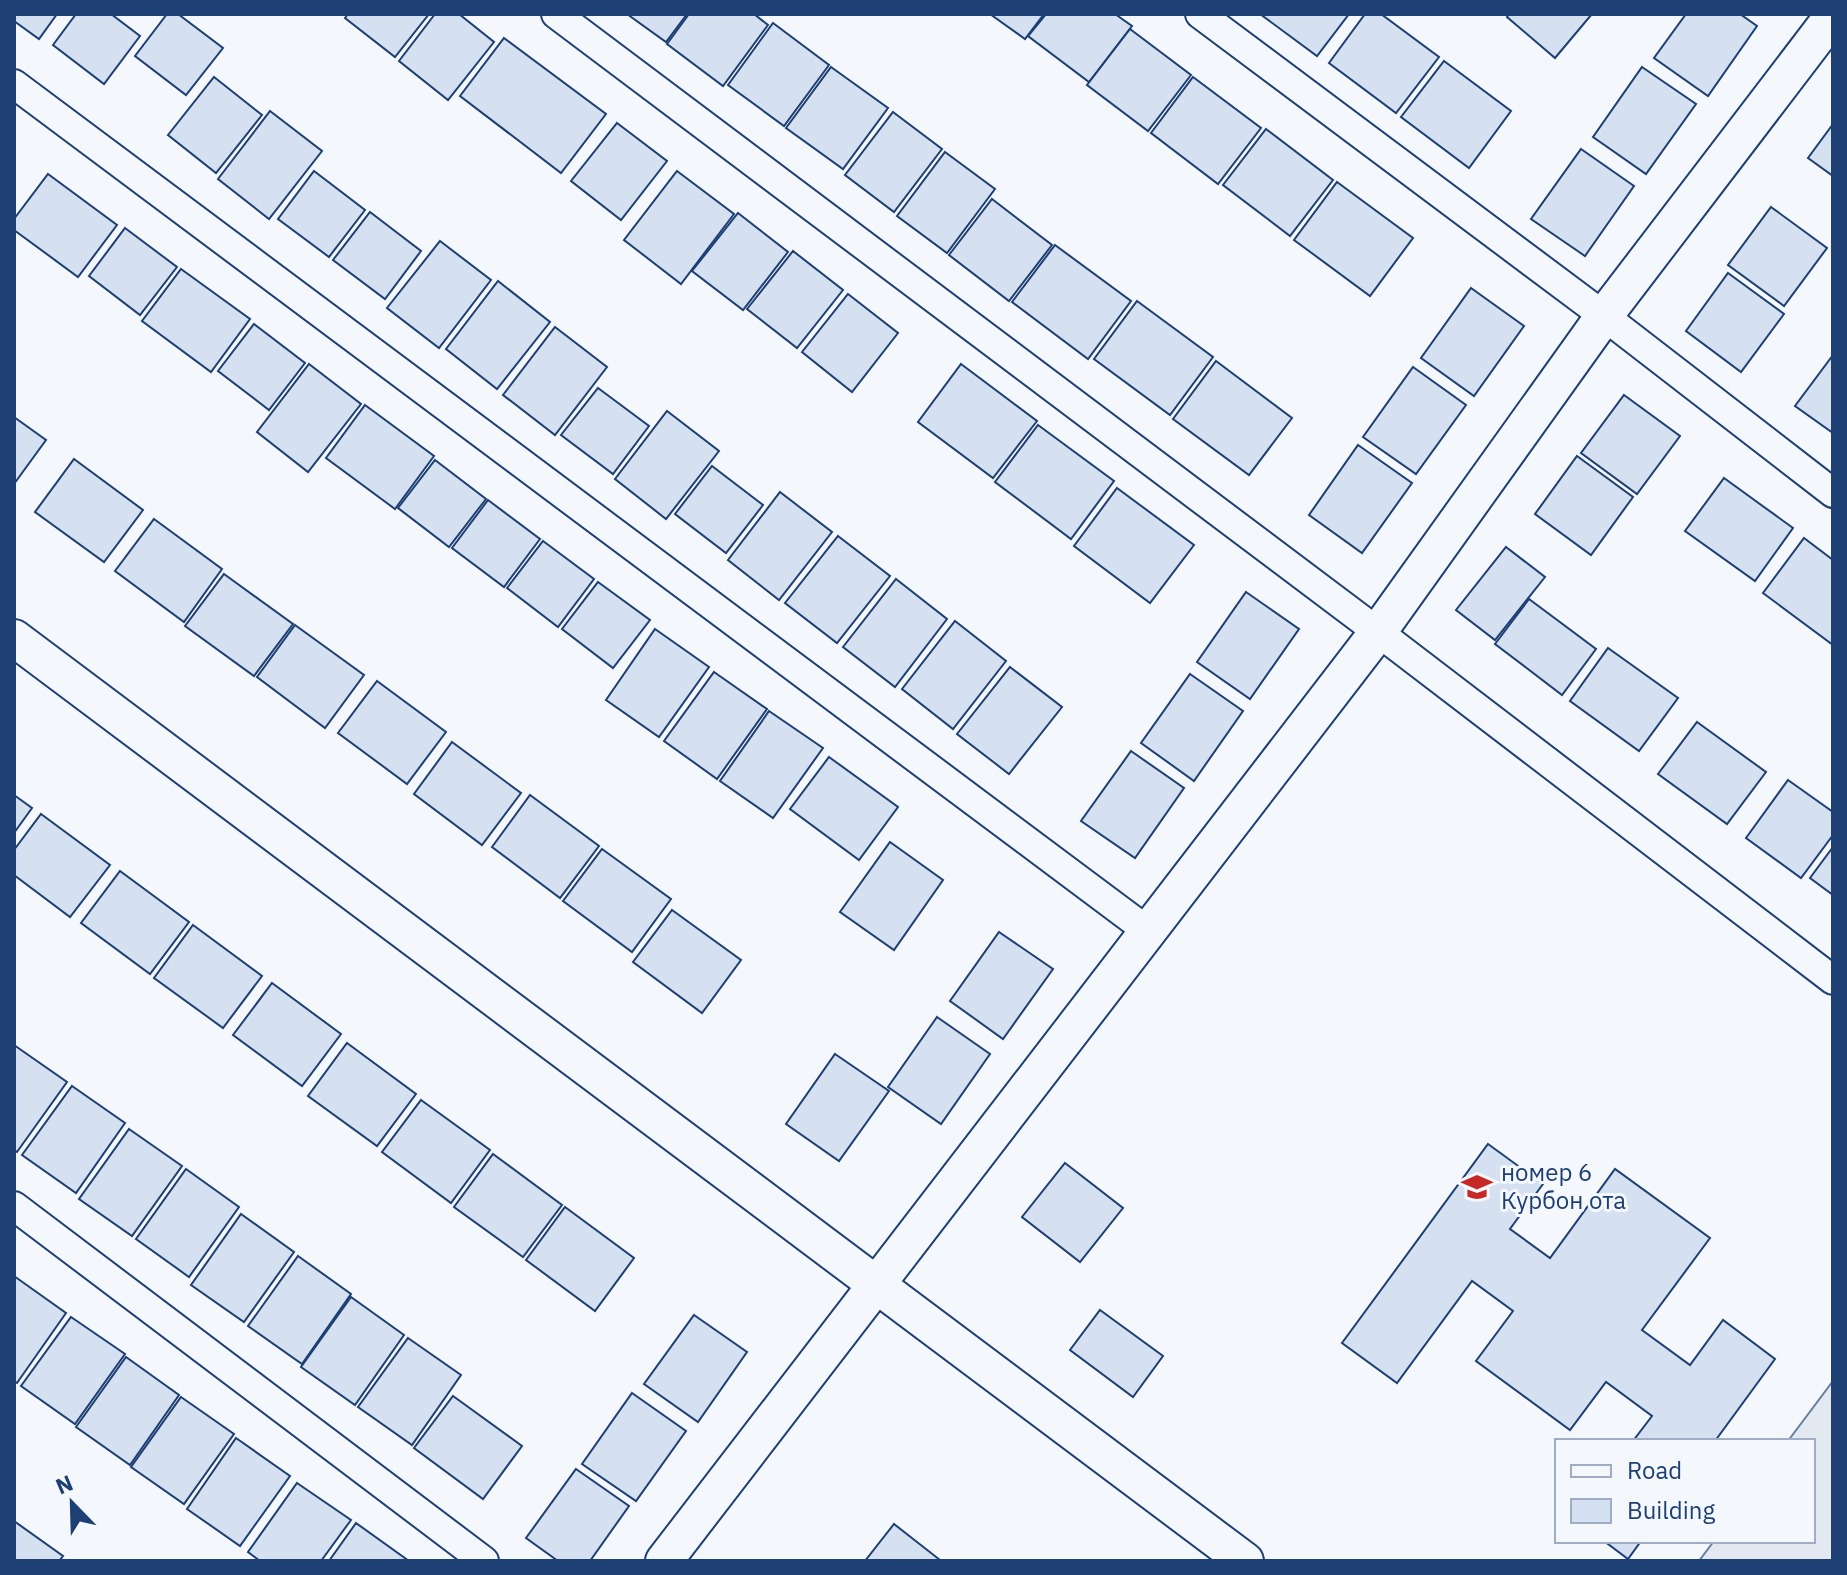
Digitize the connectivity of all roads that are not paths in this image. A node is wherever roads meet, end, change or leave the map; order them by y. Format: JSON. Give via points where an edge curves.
{"nodes":[{"id":1,"x":556,"y":14,"type":"edge"},
{"id":2,"x":1200,"y":14,"type":"edge"},
{"id":3,"x":1827,"y":20,"type":"edge"},
{"id":4,"x":14,"y":84,"type":"edge"},
{"id":5,"x":1604,"y":316,"type":"junction"},
{"id":6,"x":1833,"y":493,"type":"edge"},
{"id":7,"x":1378,"y":632,"type":"junction"},
{"id":8,"x":14,"y":638,"type":"edge"},
{"id":9,"x":1149,"y":932,"type":"junction"},
{"id":10,"x":1833,"y":980,"type":"edge"},
{"id":11,"x":14,"y":1206,"type":"edge"},
{"id":12,"x":875,"y":1283,"type":"junction"},
{"id":13,"x":484,"y":1561,"type":"edge"},
{"id":14,"x":664,"y":1561,"type":"edge"},
{"id":15,"x":1245,"y":1561,"type":"edge"}],
"edges":[{"from":1,"to":7,"type":"street"},
{"from":2,"to":5,"type":"street"},
{"from":3,"to":5,"type":"street"},
{"from":4,"to":9,"type":"street"},
{"from":5,"to":6,"type":"street"},
{"from":5,"to":7,"type":"street"},
{"from":7,"to":9,"type":"street"},
{"from":7,"to":10,"type":"street"},
{"from":8,"to":12,"type":"street"},
{"from":9,"to":12,"type":"street"},
{"from":11,"to":13,"type":"street"},
{"from":12,"to":14,"type":"street"},
{"from":12,"to":15,"type":"street"}]}
